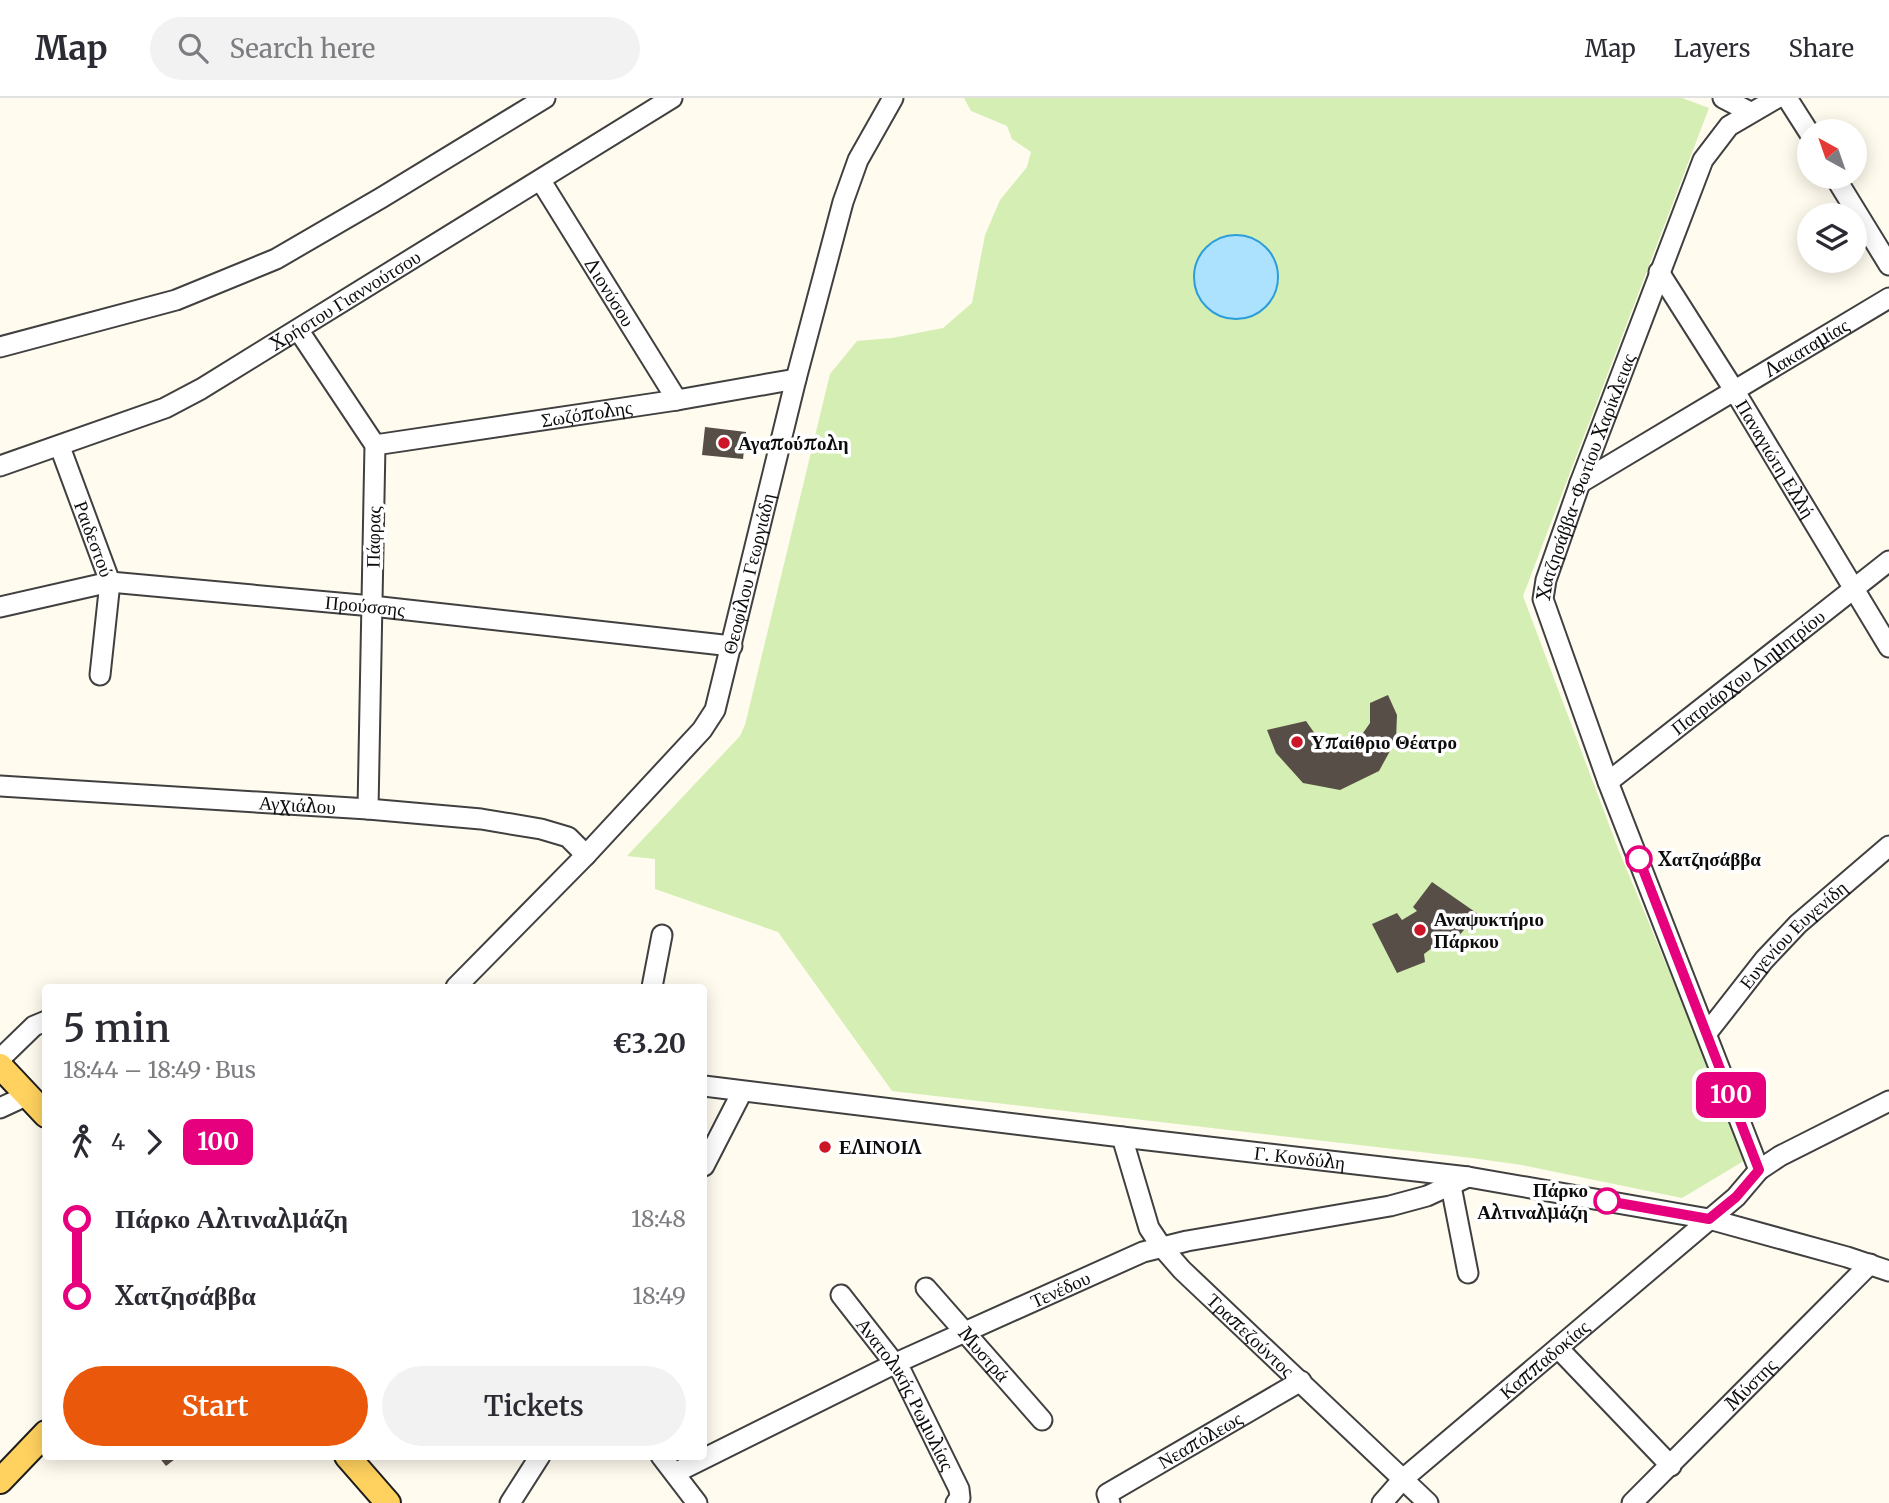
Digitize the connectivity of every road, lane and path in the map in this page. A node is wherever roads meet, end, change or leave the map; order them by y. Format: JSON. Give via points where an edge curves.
{"nodes":[{"id":1,"x":545,"y":98,"type":"edge"},
{"id":2,"x":672,"y":98,"type":"edge"},
{"id":3,"x":893,"y":98,"type":"edge"},
{"id":4,"x":1723,"y":98,"type":"edge"},
{"id":5,"x":1777,"y":98,"type":"edge"},
{"id":6,"x":1787,"y":98,"type":"edge"},
{"id":7,"x":1750,"y":112,"type":"junction"},
{"id":8,"x":1800,"y":119,"type":"edge"},
{"id":9,"x":541,"y":181,"type":"junction"},
{"id":10,"x":1842,"y":189,"type":"edge"},
{"id":11,"x":1889,"y":265,"type":"edge"},
{"id":12,"x":1659,"y":272,"type":"junction"},
{"id":13,"x":1889,"y":298,"type":"edge"},
{"id":14,"x":299,"y":331,"type":"junction"},
{"id":15,"x":0,"y":347,"type":"edge"},
{"id":16,"x":796,"y":379,"type":"junction"},
{"id":17,"x":1734,"y":390,"type":"junction"},
{"id":18,"x":677,"y":400,"type":"junction"},
{"id":19,"x":375,"y":445,"type":"junction"},
{"id":20,"x":60,"y":447,"type":"junction"},
{"id":21,"x":0,"y":466,"type":"edge"},
{"id":22,"x":1580,"y":483,"type":"junction"},
{"id":23,"x":1889,"y":561,"type":"edge"},
{"id":24,"x":110,"y":582,"type":"junction"},
{"id":25,"x":1854,"y":588,"type":"junction"},
{"id":26,"x":372,"y":606,"type":"junction"},
{"id":27,"x":0,"y":607,"type":"edge"},
{"id":28,"x":732,"y":646,"type":"junction"},
{"id":29,"x":1889,"y":647,"type":"edge"},
{"id":30,"x":100,"y":675,"type":"dead end"},
{"id":31,"x":1608,"y":782,"type":"junction"},
{"id":32,"x":0,"y":786,"type":"edge"},
{"id":33,"x":368,"y":809,"type":"junction"},
{"id":34,"x":1889,"y":846,"type":"edge"},
{"id":35,"x":586,"y":855,"type":"junction"},
{"id":36,"x":662,"y":935,"type":"dead end"},
{"id":37,"x":463,"y":984,"type":"edge"},
{"id":38,"x":653,"y":984,"type":"edge"},
{"id":39,"x":42,"y":1023,"type":"edge"},
{"id":40,"x":1707,"y":1033,"type":"junction"},
{"id":41,"x":0,"y":1059,"type":"edge"},
{"id":42,"x":0,"y":1066,"type":"edge"},
{"id":43,"x":707,"y":1086,"type":"edge"},
{"id":44,"x":743,"y":1091,"type":"junction"},
{"id":45,"x":28,"y":1095,"type":"junction"},
{"id":46,"x":1889,"y":1101,"type":"edge"},
{"id":47,"x":0,"y":1108,"type":"edge"},
{"id":48,"x":42,"y":1111,"type":"edge"},
{"id":49,"x":1122,"y":1137,"type":"junction"},
{"id":50,"x":707,"y":1160,"type":"edge"},
{"id":51,"x":1759,"y":1170,"type":"junction"},
{"id":52,"x":1459,"y":1181,"type":"junction"},
{"id":53,"x":1709,"y":1219,"type":"junction"},
{"id":54,"x":1161,"y":1246,"type":"junction"},
{"id":55,"x":1870,"y":1264,"type":"junction"},
{"id":56,"x":1889,"y":1271,"type":"edge"},
{"id":57,"x":1468,"y":1273,"type":"dead end"},
{"id":58,"x":926,"y":1289,"type":"dead end"},
{"id":59,"x":841,"y":1296,"type":"dead end"},
{"id":60,"x":963,"y":1332,"type":"junction"},
{"id":61,"x":1558,"y":1348,"type":"junction"},
{"id":62,"x":896,"y":1363,"type":"junction"},
{"id":63,"x":1300,"y":1381,"type":"junction"},
{"id":64,"x":1042,"y":1420,"type":"dead end"},
{"id":65,"x":42,"y":1437,"type":"edge"},
{"id":66,"x":707,"y":1457,"type":"edge"},
{"id":67,"x":350,"y":1460,"type":"edge"},
{"id":68,"x":537,"y":1460,"type":"edge"},
{"id":69,"x":664,"y":1460,"type":"edge"},
{"id":70,"x":701,"y":1460,"type":"edge"},
{"id":71,"x":1671,"y":1466,"type":"junction"},
{"id":72,"x":675,"y":1473,"type":"junction"},
{"id":73,"x":1403,"y":1479,"type":"junction"},
{"id":74,"x":0,"y":1481,"type":"edge"},
{"id":75,"x":958,"y":1501,"type":"edge"},
{"id":76,"x":388,"y":1503,"type":"edge"},
{"id":77,"x":510,"y":1503,"type":"edge"},
{"id":78,"x":697,"y":1503,"type":"edge"},
{"id":79,"x":1110,"y":1503,"type":"edge"},
{"id":80,"x":1382,"y":1503,"type":"edge"},
{"id":81,"x":1428,"y":1503,"type":"edge"},
{"id":82,"x":1632,"y":1503,"type":"edge"}],
"edges":[{"from":1,"to":15,"type":"street","via":[[276,259],[176,300]]},
{"from":2,"to":9,"type":"street","name":"Χρήστου Γιαννούτσου"},
{"from":3,"to":16,"type":"street","name":"Θεοφίλου Γεωργιάδη","via":[[850,180]]},
{"from":4,"to":7,"type":"street"},
{"from":5,"to":7,"type":"street","name":"Χατζησάββα-Φωτίου Χαρίκλειας"},
{"from":6,"to":8,"type":"street"},
{"from":7,"to":12,"type":"street","name":"Χατζησάββα-Φωτίου Χαρίκλειας","via":[[1729,126],[1703,160]]},
{"from":9,"to":14,"type":"street","name":"Χρήστου Γιαννούτσου"},
{"from":9,"to":18,"type":"street","name":"Διονύσου"},
{"from":10,"to":11,"type":"street"},
{"from":12,"to":17,"type":"street","name":"Παναγιώτη Ελλή"},
{"from":12,"to":22,"type":"street","name":"Χατζησάββα-Φωτίου Χαρίκλειας"},
{"from":13,"to":17,"type":"street","name":"Λακαταμίας"},
{"from":14,"to":19,"type":"street"},
{"from":14,"to":20,"type":"street","name":"Χρήστου Γιαννούτσου","via":[[165,408]]},
{"from":16,"to":18,"type":"street","name":"Σωζόπολης"},
{"from":16,"to":28,"type":"street","name":"Θεοφίλου Γεωργιάδη"},
{"from":17,"to":22,"type":"street","name":"Λακαταμίας"},
{"from":17,"to":25,"type":"street","name":"Παναγιώτη Ελλή"},
{"from":18,"to":19,"type":"street","name":"Σωζόπολης"},
{"from":19,"to":26,"type":"street","name":"Πάφρας"},
{"from":20,"to":21,"type":"street","name":"Χρήστου Γιαννούτσου"},
{"from":20,"to":24,"type":"street","name":"Ραιδεστού"},
{"from":22,"to":31,"type":"street","name":"Χατζησάββα-Φωτίου Χαρίκλειας","via":[[1543,598]]},
{"from":23,"to":25,"type":"street","name":"Πατριάρχου Δημητρίου"},
{"from":24,"to":26,"type":"street","name":"Προύσσης"},
{"from":24,"to":27,"type":"street","name":"Προύσσης"},
{"from":24,"to":30,"type":"street","name":"Ραιδεστού"},
{"from":25,"to":29,"type":"street","name":"Παναγιώτη Ελλή"},
{"from":25,"to":31,"type":"street","name":"Πατριάρχου Δημητρίου"},
{"from":26,"to":28,"type":"street","name":"Προύσσης"},
{"from":26,"to":33,"type":"street","name":"Πάφρας"},
{"from":28,"to":35,"type":"street","name":"Θεοφίλου Γεωργιάδη","via":[[708,722]]},
{"from":31,"to":40,"type":"street","name":"Χατζησάββα-Φωτίου Χαρίκλειας"},
{"from":32,"to":33,"type":"street","name":"Αγχιάλου"},
{"from":33,"to":35,"type":"street","name":"Αγχιάλου","via":[[541,828],[568,837]]},
{"from":34,"to":40,"type":"street","name":"Ευγενίου Ευγενίδη","via":[[1784,938]]},
{"from":35,"to":37,"type":"street","name":"Θεοφίλου Γεωργιάδη"},
{"from":36,"to":38,"type":"street"},
{"from":39,"to":41,"type":"street"},
{"from":40,"to":51,"type":"street","name":"Χατζησάββα-Φωτίου Χαρίκλειας"},
{"from":42,"to":45,"type":"main road"},
{"from":43,"to":44,"type":"street","name":"Γ. Κονδύλη"},
{"from":44,"to":49,"type":"street","name":"Γ. Κονδύλη"},
{"from":44,"to":50,"type":"street"},
{"from":45,"to":47,"type":"street"},
{"from":45,"to":48,"type":"main road"},
{"from":46,"to":51,"type":"street","name":"Καππαδοκίας"},
{"from":49,"to":52,"type":"street","name":"Γ. Κονδύλη"},
{"from":49,"to":54,"type":"street","name":"Τραπεζούντος","via":[[1149,1228]]},
{"from":51,"to":53,"type":"street","name":"Καππαδοκίας"},
{"from":52,"to":53,"type":"street","name":"Γ. Κονδύλη"},
{"from":52,"to":54,"type":"street","name":"Τενέδου","via":[[1390,1206]]},
{"from":52,"to":57,"type":"street"},
{"from":53,"to":55,"type":"street","name":"Γ. Κονδύλη"},
{"from":53,"to":61,"type":"street","name":"Καππαδοκίας"},
{"from":54,"to":60,"type":"street","name":"Τενέδου"},
{"from":54,"to":63,"type":"street","name":"Τραπεζούντος"},
{"from":55,"to":56,"type":"street","name":"Γ. Κονδύλη"},
{"from":55,"to":71,"type":"street","name":"Μύστης"},
{"from":58,"to":60,"type":"street","name":"Μυστρά"},
{"from":59,"to":62,"type":"street","name":"Ανατολικής Ρωμυλίας"},
{"from":60,"to":62,"type":"street","name":"Τενέδου"},
{"from":60,"to":64,"type":"street","name":"Μυστρά"},
{"from":61,"to":71,"type":"street"},
{"from":61,"to":73,"type":"street","name":"Καππαδοκίας"},
{"from":62,"to":66,"type":"street","name":"Τενέδου"},
{"from":62,"to":75,"type":"street","name":"Ανατολικής Ρωμυλίας","via":[[959,1489]]},
{"from":63,"to":73,"type":"street","name":"Τραπεζούντος"},
{"from":63,"to":79,"type":"street","name":"Νεαπόλεως","via":[[1107,1494]]},
{"from":65,"to":74,"type":"main road"},
{"from":67,"to":76,"type":"main road"},
{"from":68,"to":77,"type":"street"},
{"from":69,"to":72,"type":"street"},
{"from":70,"to":72,"type":"street","name":"Τενέδου"},
{"from":71,"to":82,"type":"street","name":"Μύστης"},
{"from":72,"to":78,"type":"street"},
{"from":73,"to":80,"type":"street","name":"Καππαδοκίας"},
{"from":73,"to":81,"type":"street","name":"Τραπεζούντος"}]}
